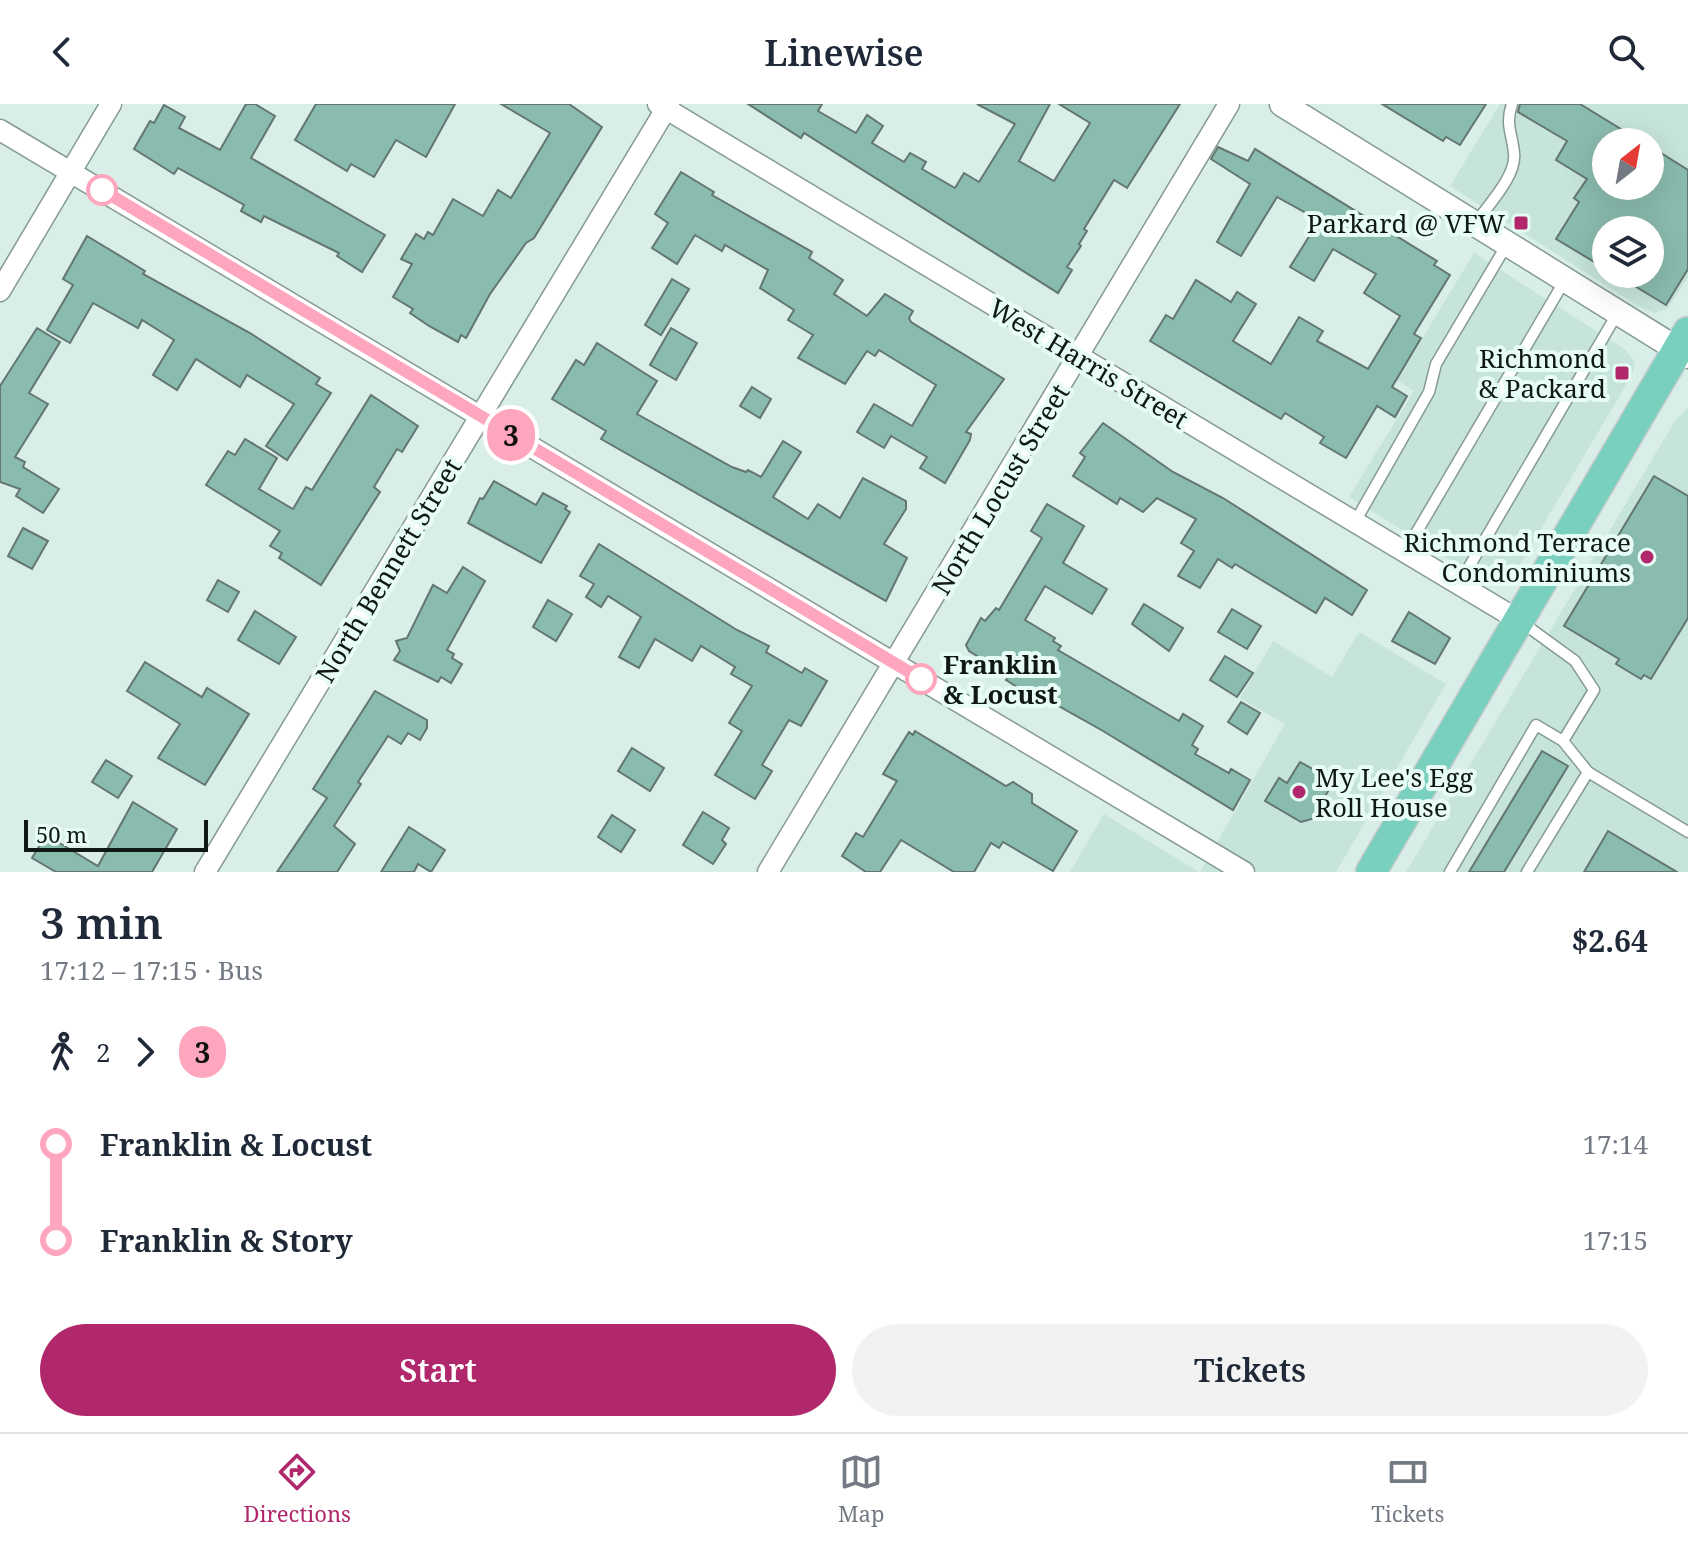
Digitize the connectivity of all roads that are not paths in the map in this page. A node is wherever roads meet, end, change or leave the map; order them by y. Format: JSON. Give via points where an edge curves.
{"nodes":[{"id":1,"x":111,"y":104,"type":"edge"},
{"id":2,"x":1229,"y":104,"type":"edge"},
{"id":3,"x":1282,"y":104,"type":"edge"},
{"id":4,"x":1512,"y":104,"type":"edge"},
{"id":5,"x":664,"y":106,"type":"edge"},
{"id":6,"x":0,"y":130,"type":"edge"},
{"id":7,"x":70,"y":172,"type":"junction"},
{"id":8,"x":1475,"y":224,"type":"junction"},
{"id":9,"x":1507,"y":244,"type":"junction"},
{"id":10,"x":1565,"y":280,"type":"junction"},
{"id":11,"x":0,"y":291,"type":"edge"},
{"id":12,"x":1618,"y":312,"type":"junction"},
{"id":13,"x":1684,"y":346,"type":"edge"},
{"id":14,"x":1080,"y":357,"type":"junction"},
{"id":15,"x":481,"y":416,"type":"junction"},
{"id":16,"x":1355,"y":522,"type":"junction"},
{"id":17,"x":1405,"y":552,"type":"junction"},
{"id":18,"x":1459,"y":584,"type":"junction"},
{"id":19,"x":1520,"y":621,"type":"junction"},
{"id":20,"x":895,"y":664,"type":"junction"},
{"id":21,"x":1563,"y":741,"type":"junction"},
{"id":22,"x":1588,"y":772,"type":"junction"},
{"id":23,"x":1688,"y":832,"type":"edge"},
{"id":24,"x":205,"y":872,"type":"edge"},
{"id":25,"x":768,"y":872,"type":"edge"},
{"id":26,"x":1244,"y":872,"type":"edge"},
{"id":27,"x":1371,"y":872,"type":"edge"},
{"id":28,"x":1450,"y":872,"type":"edge"},
{"id":29,"x":1527,"y":872,"type":"edge"}],
"edges":[{"from":1,"to":7,"type":"street"},
{"from":2,"to":14,"type":"street","name":"North Locust Street"},
{"from":3,"to":8,"type":"street"},
{"from":4,"to":8,"type":"lane","via":[[1507,118],[1513,166]]},
{"from":5,"to":14,"type":"street","name":"West Harris Street"},
{"from":5,"to":15,"type":"street","name":"North Bennett Street"},
{"from":6,"to":7,"type":"street"},
{"from":7,"to":11,"type":"street"},
{"from":7,"to":15,"type":"street"},
{"from":8,"to":9,"type":"street"},
{"from":9,"to":10,"type":"street"},
{"from":9,"to":16,"type":"lane","via":[[1436,364],[1429,392]]},
{"from":10,"to":12,"type":"street"},
{"from":10,"to":17,"type":"lane"},
{"from":12,"to":13,"type":"street"},
{"from":12,"to":18,"type":"lane"},
{"from":13,"to":19,"type":"main road"},
{"from":14,"to":16,"type":"street","name":"West Harris Street"},
{"from":14,"to":20,"type":"street","name":"North Locust Street"},
{"from":15,"to":20,"type":"street"},
{"from":15,"to":24,"type":"street","name":"North Bennett Street"},
{"from":16,"to":17,"type":"street","name":"West Harris Street"},
{"from":17,"to":18,"type":"street","name":"West Harris Street"},
{"from":18,"to":19,"type":"street","name":"West Harris Street"},
{"from":19,"to":21,"type":"lane","via":[[1575,661],[1594,690]]},
{"from":19,"to":27,"type":"main road"},
{"from":20,"to":25,"type":"street","name":"North Locust Street"},
{"from":20,"to":26,"type":"street"},
{"from":21,"to":22,"type":"lane"},
{"from":21,"to":28,"type":"lane","via":[[1536,725]]},
{"from":22,"to":23,"type":"lane"},
{"from":22,"to":29,"type":"lane"}]}
